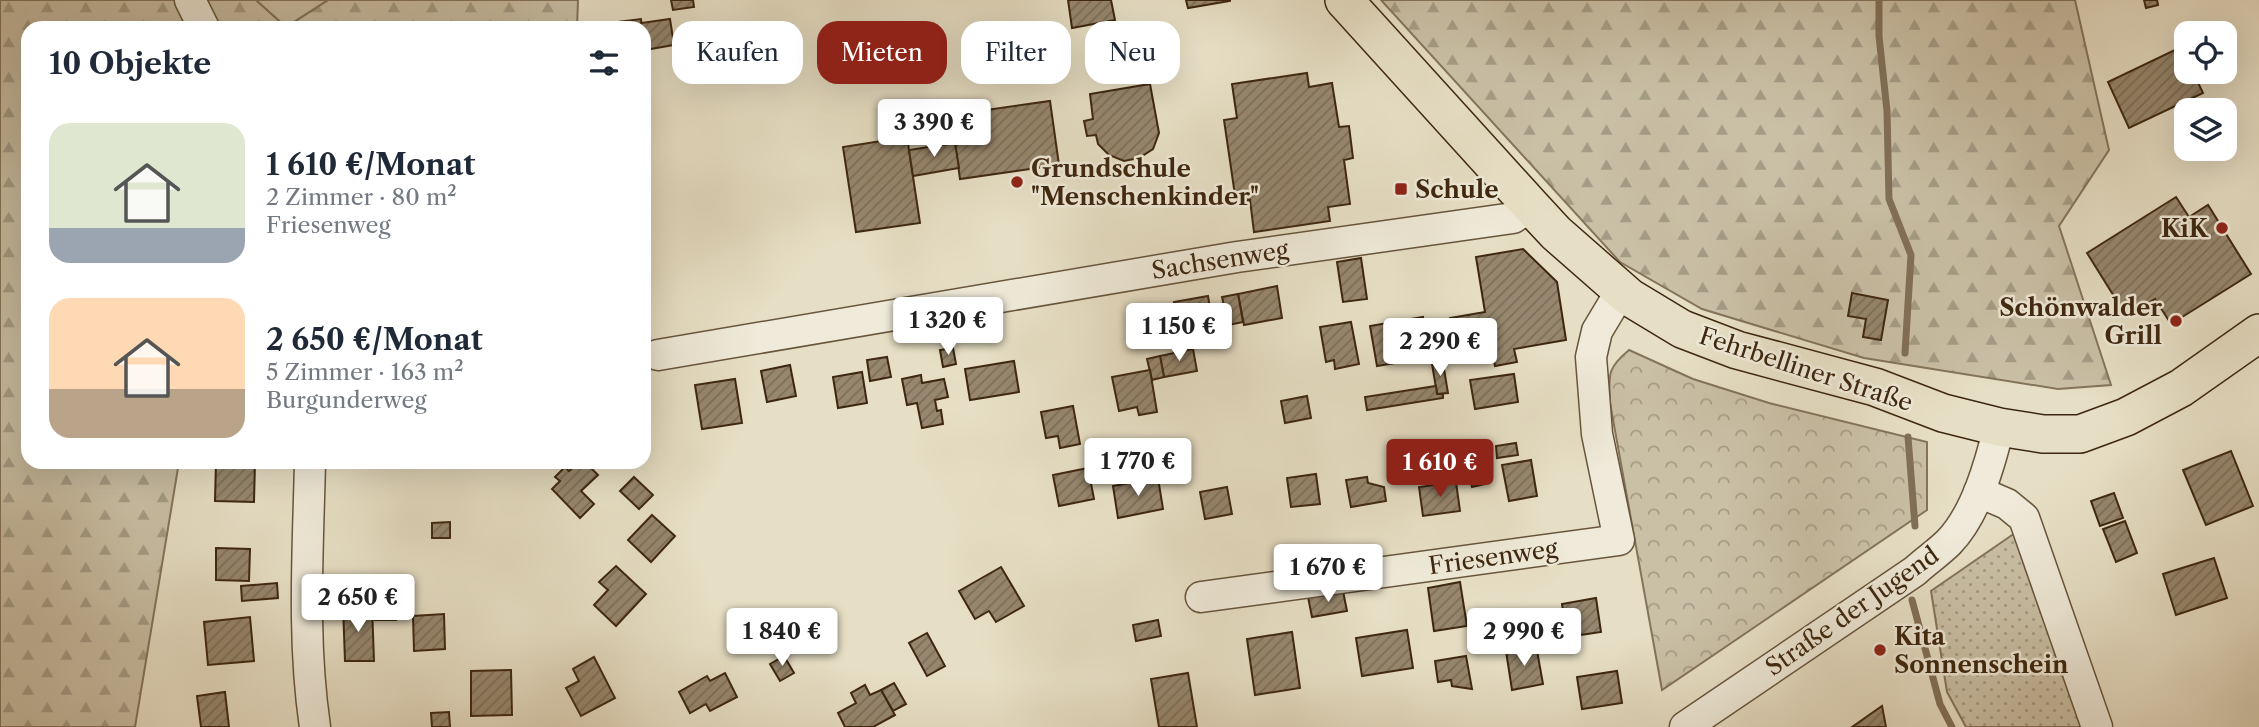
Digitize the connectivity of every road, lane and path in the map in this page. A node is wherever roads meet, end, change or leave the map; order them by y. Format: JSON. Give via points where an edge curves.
{"nodes":[{"id":1,"x":190,"y":0,"type":"edge"},
{"id":2,"x":1344,"y":0,"type":"edge"},
{"id":3,"x":200,"y":21,"type":"edge"},
{"id":4,"x":1531,"y":206,"type":"junction"},
{"id":5,"x":1621,"y":291,"type":"junction"},
{"id":6,"x":2259,"y":333,"type":"edge"},
{"id":7,"x":658,"y":355,"type":"dead end"},
{"id":8,"x":1999,"y":427,"type":"junction"},
{"id":9,"x":310,"y":469,"type":"edge"},
{"id":10,"x":1979,"y":492,"type":"junction"},
{"id":11,"x":1201,"y":597,"type":"dead end"},
{"id":12,"x":315,"y":727,"type":"edge"},
{"id":13,"x":1685,"y":727,"type":"edge"},
{"id":14,"x":2096,"y":727,"type":"edge"}],
"edges":[{"from":1,"to":3,"type":"street"},
{"from":2,"to":4,"type":"main road","name":"Fehrbelliner Straße"},
{"from":4,"to":5,"type":"main road","name":"Fehrbelliner Straße"},
{"from":4,"to":7,"type":"street","name":"Sachsenweg","via":[[1513,218],[1237,257]]},
{"from":5,"to":8,"type":"main road","name":"Fehrbelliner Straße","via":[[1682,329],[1737,350]]},
{"from":5,"to":11,"type":"street","name":"Friesenweg","via":[[1597,331],[1591,357],[1597,434],[1619,540]]},
{"from":6,"to":8,"type":"main road","name":"Fehrbelliner Straße","via":[[2180,388],[2126,417],[2080,434]]},
{"from":8,"to":10,"type":"street","name":"Straße der Jugend"},
{"from":9,"to":12,"type":"street","via":[[306,603]]},
{"from":10,"to":13,"type":"street","name":"Straße der Jugend","via":[[1950,541],[1915,570]]},
{"from":10,"to":14,"type":"street","via":[[2007,504],[2024,518]]}]}
